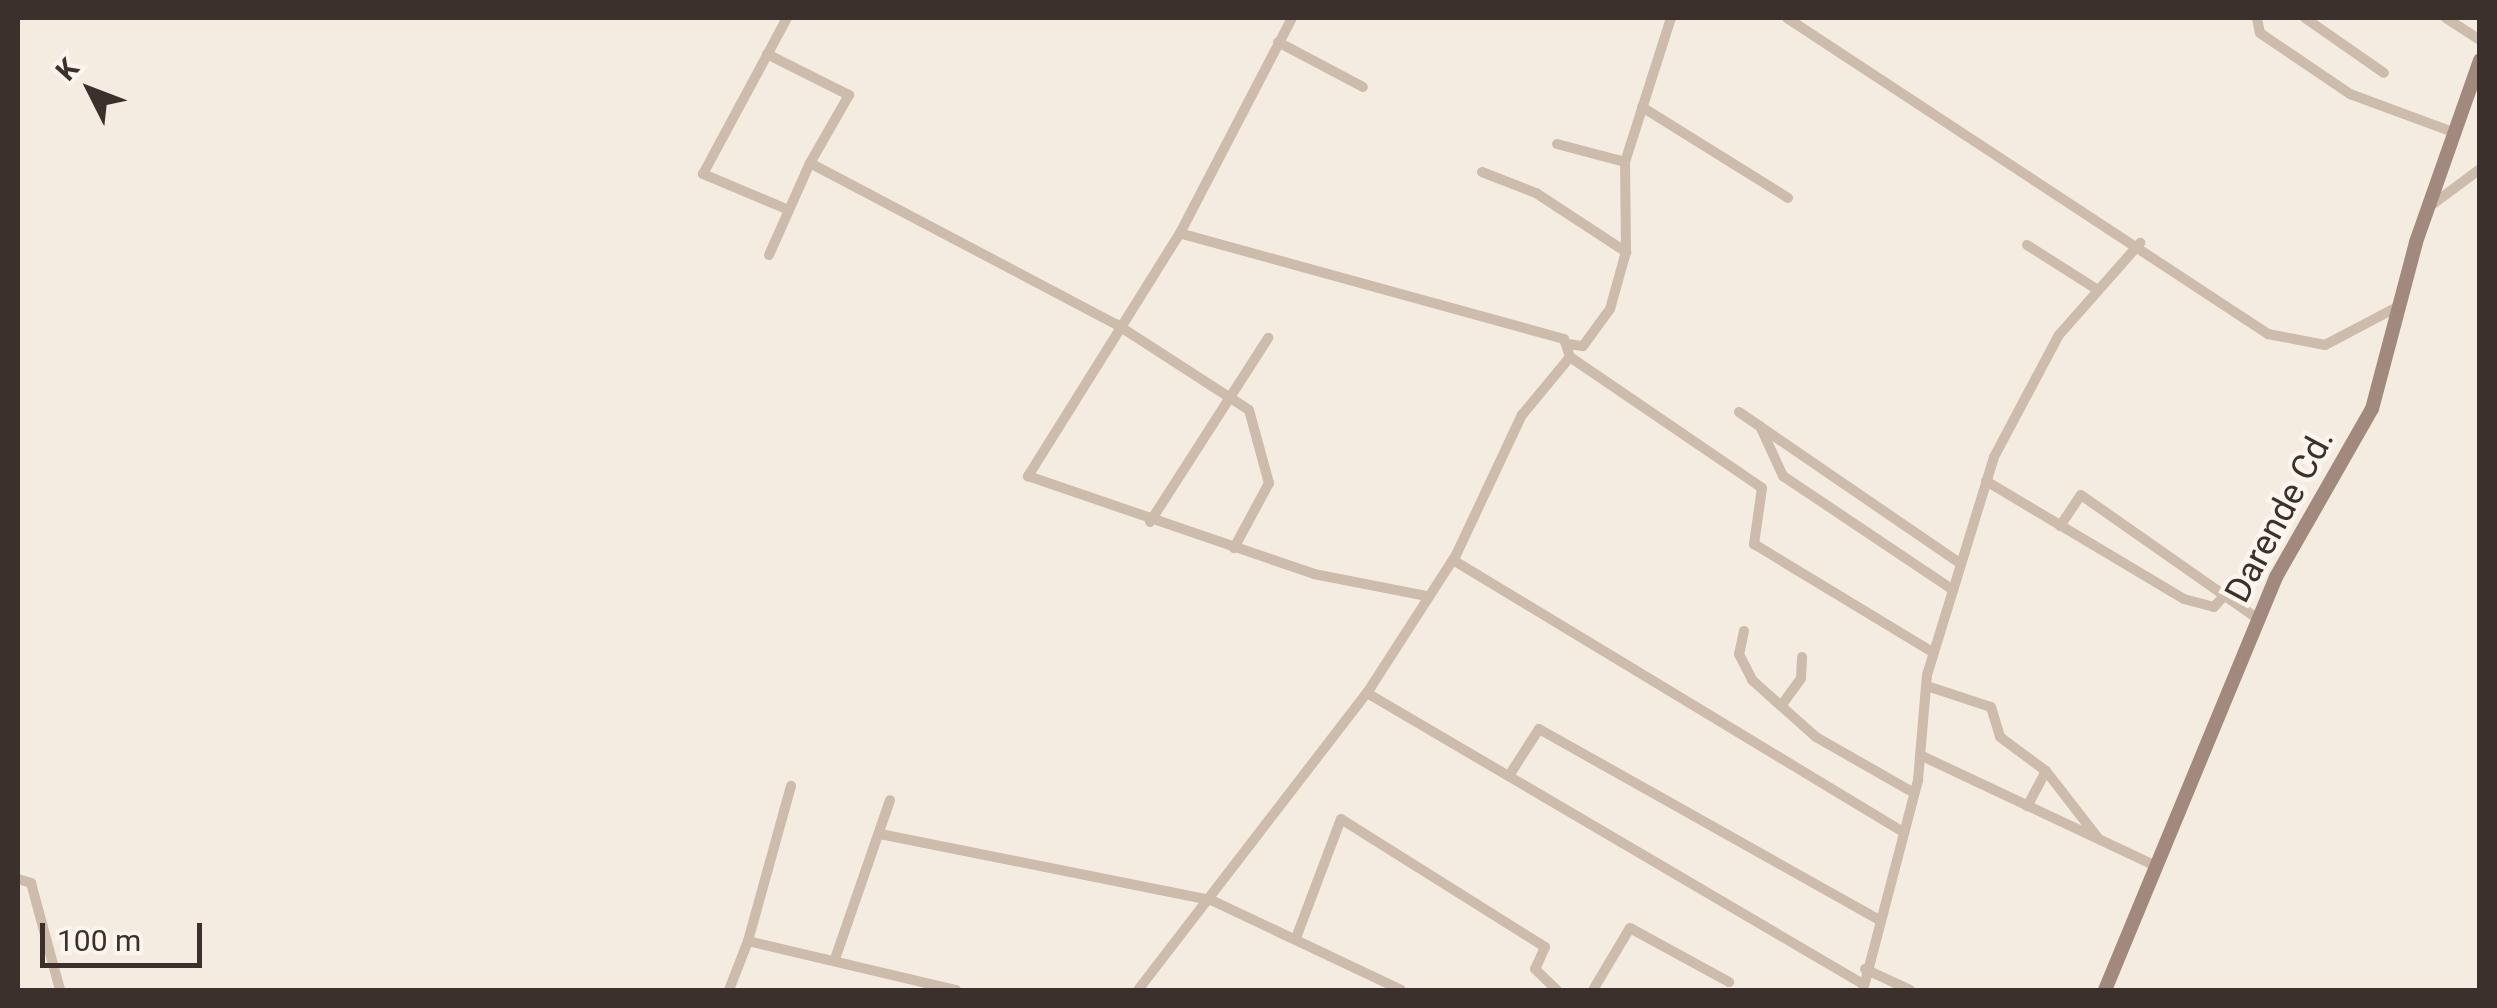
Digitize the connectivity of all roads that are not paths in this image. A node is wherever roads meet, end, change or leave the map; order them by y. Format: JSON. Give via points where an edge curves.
{"nodes":[{"id":1,"x":787,"y":18,"type":"edge"},
{"id":2,"x":1292,"y":18,"type":"edge"},
{"id":3,"x":1671,"y":18,"type":"edge"},
{"id":4,"x":1787,"y":18,"type":"edge"},
{"id":5,"x":2256,"y":18,"type":"edge"},
{"id":6,"x":2305,"y":18,"type":"edge"},
{"id":7,"x":2446,"y":18,"type":"edge"},
{"id":8,"x":2480,"y":40,"type":"edge"},
{"id":9,"x":1278,"y":42,"type":"junction"},
{"id":10,"x":767,"y":54,"type":"junction"},
{"id":11,"x":2480,"y":60,"type":"edge"},
{"id":12,"x":2384,"y":73,"type":"dead end"},
{"id":13,"x":1364,"y":88,"type":"dead end"},
{"id":14,"x":1642,"y":107,"type":"junction"},
{"id":15,"x":2453,"y":132,"type":"junction"},
{"id":16,"x":1557,"y":144,"type":"dead end"},
{"id":17,"x":1625,"y":162,"type":"junction"},
{"id":18,"x":810,"y":163,"type":"junction"},
{"id":19,"x":2480,"y":169,"type":"edge"},
{"id":20,"x":1482,"y":172,"type":"dead end"},
{"id":21,"x":1788,"y":198,"type":"dead end"},
{"id":22,"x":2428,"y":207,"type":"junction"},
{"id":23,"x":784,"y":208,"type":"junction"},
{"id":24,"x":1180,"y":233,"type":"junction"},
{"id":25,"x":2140,"y":243,"type":"junction"},
{"id":26,"x":2027,"y":245,"type":"dead end"},
{"id":27,"x":1626,"y":252,"type":"junction"},
{"id":28,"x":769,"y":255,"type":"dead end"},
{"id":29,"x":2098,"y":290,"type":"junction"},
{"id":30,"x":2399,"y":306,"type":"junction"},
{"id":31,"x":1116,"y":324,"type":"junction"},
{"id":32,"x":1268,"y":338,"type":"dead end"},
{"id":33,"x":1568,"y":344,"type":"junction"},
{"id":34,"x":1570,"y":357,"type":"junction"},
{"id":35,"x":1230,"y":393,"type":"junction"},
{"id":36,"x":1739,"y":412,"type":"dead end"},
{"id":37,"x":1760,"y":426,"type":"junction"},
{"id":38,"x":1986,"y":482,"type":"junction"},
{"id":39,"x":1150,"y":522,"type":"junction"},
{"id":40,"x":2060,"y":526,"type":"junction"},
{"id":41,"x":1234,"y":548,"type":"junction"},
{"id":42,"x":1453,"y":560,"type":"junction"},
{"id":43,"x":1961,"y":564,"type":"junction"},
{"id":44,"x":1953,"y":590,"type":"junction"},
{"id":45,"x":1426,"y":596,"type":"junction"},
{"id":46,"x":2224,"y":596,"type":"junction"},
{"id":47,"x":2258,"y":619,"type":"junction"},
{"id":48,"x":1744,"y":631,"type":"dead end"},
{"id":49,"x":1934,"y":653,"type":"junction"},
{"id":50,"x":1802,"y":657,"type":"dead end"},
{"id":51,"x":1927,"y":686,"type":"junction"},
{"id":52,"x":1367,"y":693,"type":"junction"},
{"id":53,"x":1781,"y":706,"type":"junction"},
{"id":54,"x":1920,"y":755,"type":"junction"},
{"id":55,"x":1512,"y":771,"type":"junction"},
{"id":56,"x":2046,"y":771,"type":"junction"},
{"id":57,"x":792,"y":786,"type":"dead end"},
{"id":58,"x":1914,"y":793,"type":"junction"},
{"id":59,"x":890,"y":800,"type":"dead end"},
{"id":60,"x":2027,"y":806,"type":"junction"},
{"id":61,"x":1903,"y":832,"type":"junction"},
{"id":62,"x":880,"y":834,"type":"junction"},
{"id":63,"x":2098,"y":839,"type":"junction"},
{"id":64,"x":2156,"y":866,"type":"junction"},
{"id":65,"x":18,"y":879,"type":"edge"},
{"id":66,"x":1210,"y":900,"type":"junction"},
{"id":67,"x":1879,"y":920,"type":"junction"},
{"id":68,"x":1296,"y":938,"type":"junction"},
{"id":69,"x":748,"y":942,"type":"junction"},
{"id":70,"x":836,"y":959,"type":"junction"},
{"id":71,"x":1865,"y":969,"type":"junction"},
{"id":72,"x":1729,"y":982,"type":"dead end"},
{"id":73,"x":1862,"y":987,"type":"edge"},
{"id":74,"x":60,"y":990,"type":"edge"},
{"id":75,"x":729,"y":990,"type":"edge"},
{"id":76,"x":956,"y":990,"type":"edge"},
{"id":77,"x":1138,"y":990,"type":"edge"},
{"id":78,"x":1401,"y":990,"type":"edge"},
{"id":79,"x":1558,"y":990,"type":"edge"},
{"id":80,"x":1592,"y":990,"type":"edge"},
{"id":81,"x":1910,"y":990,"type":"edge"},
{"id":82,"x":2105,"y":990,"type":"edge"}],
"edges":[{"from":1,"to":10,"type":"street"},
{"from":2,"to":9,"type":"street"},
{"from":3,"to":14,"type":"street"},
{"from":4,"to":25,"type":"street"},
{"from":5,"to":15,"type":"street","via":[[2260,33],[2350,94]]},
{"from":6,"to":12,"type":"street"},
{"from":7,"to":8,"type":"street"},
{"from":9,"to":13,"type":"street"},
{"from":9,"to":24,"type":"street"},
{"from":10,"to":18,"type":"street","via":[[849,95]]},
{"from":10,"to":23,"type":"street","via":[[702,174]]},
{"from":11,"to":15,"type":"street","name":"Darende Cd."},
{"from":14,"to":17,"type":"street"},
{"from":14,"to":21,"type":"street"},
{"from":15,"to":22,"type":"street","name":"Darende Cd."},
{"from":16,"to":17,"type":"street"},
{"from":17,"to":27,"type":"street"},
{"from":18,"to":23,"type":"street"},
{"from":18,"to":31,"type":"street"},
{"from":19,"to":22,"type":"street"},
{"from":20,"to":27,"type":"street","via":[[1536,192]]},
{"from":22,"to":30,"type":"street","name":"Darende Cd."},
{"from":23,"to":28,"type":"street"},
{"from":24,"to":31,"type":"street"},
{"from":24,"to":33,"type":"street"},
{"from":25,"to":29,"type":"street"},
{"from":25,"to":30,"type":"street","via":[[2268,334],[2301,342],[2349,338]]},
{"from":26,"to":29,"type":"street"},
{"from":27,"to":33,"type":"street","via":[[1604,320],[1583,346]]},
{"from":29,"to":38,"type":"street","via":[[2059,335]]},
{"from":30,"to":47,"type":"street","name":"Darende Cd.","via":[[2372,409]]},
{"from":31,"to":35,"type":"street"},
{"from":31,"to":39,"type":"street","via":[[1028,476]]},
{"from":32,"to":35,"type":"street"},
{"from":33,"to":34,"type":"street"},
{"from":34,"to":42,"type":"street","via":[[1508,439]]},
{"from":34,"to":49,"type":"street","via":[[1762,488],[1754,544]]},
{"from":35,"to":39,"type":"street"},
{"from":35,"to":41,"type":"street","via":[[1249,410],[1269,470]]},
{"from":36,"to":37,"type":"street"},
{"from":37,"to":43,"type":"street"},
{"from":37,"to":44,"type":"street","via":[[1783,476]]},
{"from":38,"to":40,"type":"street"},
{"from":38,"to":43,"type":"street"},
{"from":39,"to":41,"type":"street"},
{"from":40,"to":46,"type":"street","via":[[2184,599],[2214,607]]},
{"from":40,"to":46,"type":"street","via":[[2081,495]]},
{"from":41,"to":45,"type":"street"},
{"from":42,"to":45,"type":"street"},
{"from":42,"to":61,"type":"street"},
{"from":43,"to":44,"type":"street"},
{"from":44,"to":49,"type":"street"},
{"from":45,"to":52,"type":"street"},
{"from":46,"to":47,"type":"street"},
{"from":47,"to":64,"type":"street","name":"Darende Cd."},
{"from":48,"to":53,"type":"street","via":[[1744,668]]},
{"from":49,"to":51,"type":"street"},
{"from":50,"to":53,"type":"street","via":[[1801,678]]},
{"from":51,"to":54,"type":"street"},
{"from":51,"to":56,"type":"street","via":[[1991,707],[2000,737]]},
{"from":52,"to":55,"type":"street"},
{"from":52,"to":66,"type":"street"},
{"from":53,"to":58,"type":"street"},
{"from":54,"to":58,"type":"street"},
{"from":54,"to":60,"type":"street"},
{"from":55,"to":67,"type":"street","via":[[1539,729]]},
{"from":55,"to":73,"type":"street"},
{"from":56,"to":60,"type":"street"},
{"from":56,"to":63,"type":"street"},
{"from":57,"to":69,"type":"street"},
{"from":58,"to":61,"type":"street"},
{"from":59,"to":62,"type":"street"},
{"from":60,"to":63,"type":"street"},
{"from":61,"to":67,"type":"street"},
{"from":62,"to":66,"type":"street"},
{"from":62,"to":70,"type":"street"},
{"from":63,"to":64,"type":"street"},
{"from":64,"to":82,"type":"street","name":"Darende Cd."},
{"from":65,"to":74,"type":"street","via":[[32,883]]},
{"from":66,"to":68,"type":"street"},
{"from":66,"to":77,"type":"street"},
{"from":67,"to":71,"type":"street"},
{"from":68,"to":78,"type":"street"},
{"from":68,"to":79,"type":"street","via":[[1341,819],[1544,947],[1535,969]]},
{"from":69,"to":70,"type":"street"},
{"from":69,"to":75,"type":"street"},
{"from":70,"to":76,"type":"street"},
{"from":71,"to":73,"type":"street"},
{"from":71,"to":81,"type":"street"},
{"from":72,"to":80,"type":"street","via":[[1630,928]]}]}
